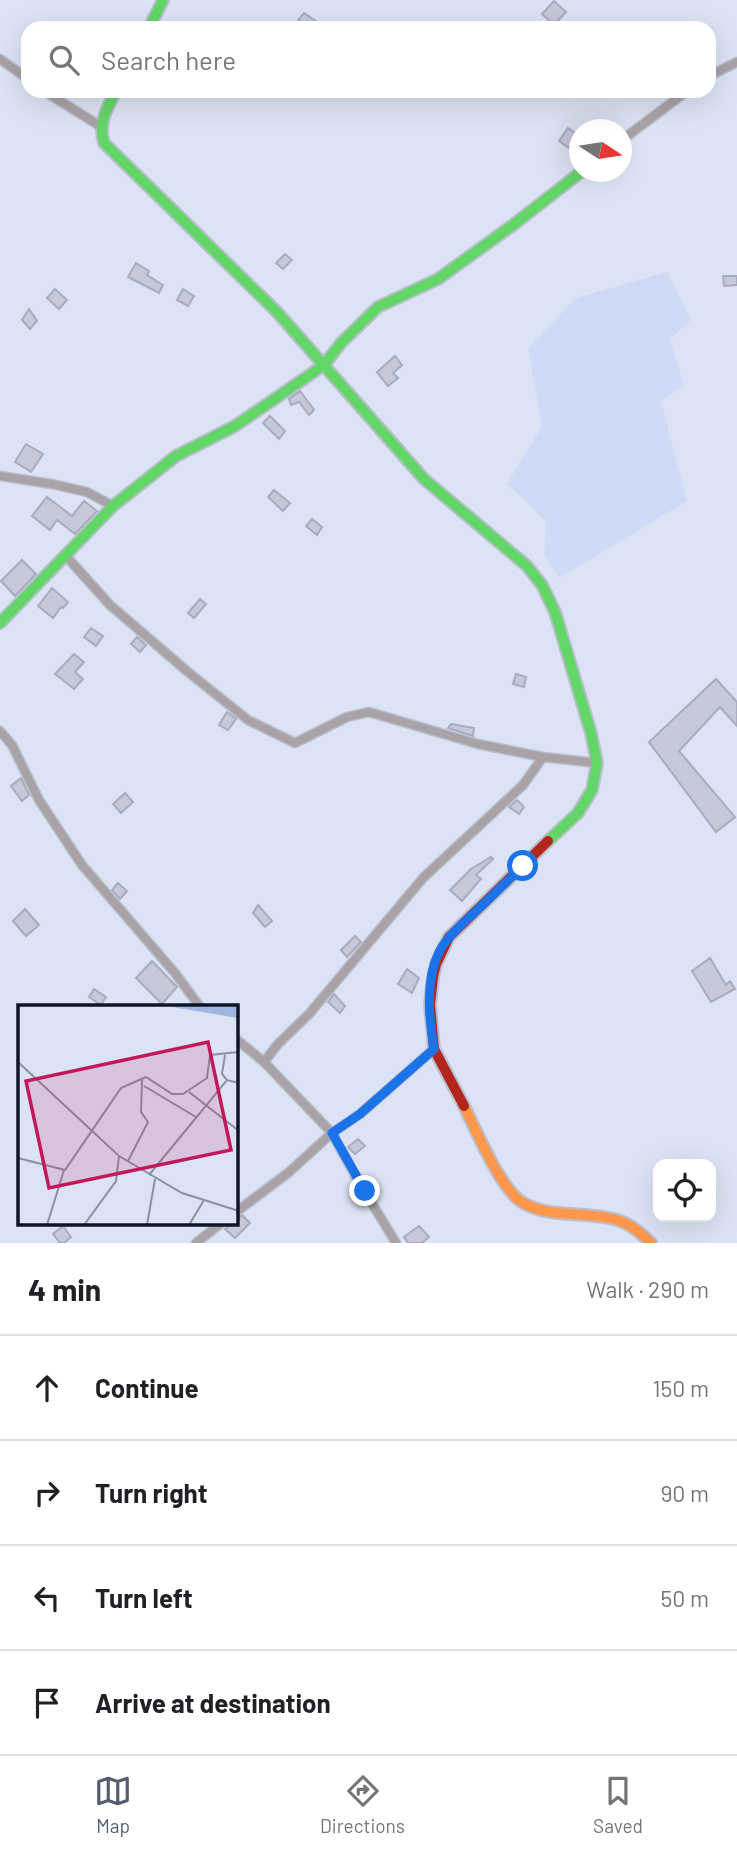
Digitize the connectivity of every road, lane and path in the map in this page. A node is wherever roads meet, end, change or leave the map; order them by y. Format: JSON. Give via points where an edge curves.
{"nodes":[{"id":1,"x":163,"y":0,"type":"edge"},
{"id":2,"x":152,"y":21,"type":"edge"},
{"id":3,"x":0,"y":59,"type":"edge"},
{"id":4,"x":737,"y":62,"type":"edge"},
{"id":5,"x":716,"y":72,"type":"edge"},
{"id":6,"x":21,"y":74,"type":"edge"},
{"id":7,"x":55,"y":98,"type":"edge"},
{"id":8,"x":113,"y":98,"type":"edge"},
{"id":9,"x":678,"y":98,"type":"edge"},
{"id":10,"x":100,"y":126,"type":"junction"},
{"id":11,"x":632,"y":132,"type":"edge"},
{"id":12,"x":569,"y":181,"type":"edge"},
{"id":13,"x":324,"y":365,"type":"junction"},
{"id":14,"x":0,"y":475,"type":"edge"},
{"id":15,"x":113,"y":506,"type":"junction"},
{"id":16,"x":66,"y":556,"type":"junction"},
{"id":17,"x":0,"y":623,"type":"edge"},
{"id":18,"x":0,"y":731,"type":"edge"},
{"id":19,"x":543,"y":757,"type":"junction"},
{"id":20,"x":597,"y":763,"type":"junction"},
{"id":21,"x":198,"y":1005,"type":"edge"},
{"id":22,"x":238,"y":1041,"type":"edge"},
{"id":23,"x":434,"y":1049,"type":"junction"},
{"id":24,"x":264,"y":1062,"type":"junction"},
{"id":25,"x":332,"y":1133,"type":"junction"},
{"id":26,"x":238,"y":1210,"type":"edge"},
{"id":27,"x":217,"y":1226,"type":"edge"},
{"id":28,"x":196,"y":1243,"type":"edge"},
{"id":29,"x":396,"y":1243,"type":"edge"},
{"id":30,"x":651,"y":1243,"type":"edge"}],
"edges":[{"from":1,"to":2,"type":"main road"},
{"from":3,"to":6,"type":"street"},
{"from":4,"to":5,"type":"street"},
{"from":7,"to":10,"type":"street"},
{"from":8,"to":10,"type":"main road"},
{"from":9,"to":11,"type":"street"},
{"from":10,"to":13,"type":"main road","via":[[100,135],[111,151],[277,312]]},
{"from":12,"to":13,"type":"main road","via":[[438,279],[378,307]]},
{"from":13,"to":15,"type":"main road","via":[[235,425],[176,456]]},
{"from":13,"to":20,"type":"main road","via":[[424,479],[527,566],[542,586],[555,612]]},
{"from":14,"to":15,"type":"street","via":[[87,492]]},
{"from":15,"to":16,"type":"main road"},
{"from":16,"to":17,"type":"main road"},
{"from":16,"to":19,"type":"street","via":[[110,606],[188,672],[248,720],[295,743],[369,712],[478,744]]},
{"from":18,"to":21,"type":"street","via":[[82,866]]},
{"from":19,"to":20,"type":"street"},
{"from":19,"to":24,"type":"street","via":[[523,785],[423,878]]},
{"from":20,"to":23,"type":"main road","via":[[592,790],[578,813],[449,937],[439,953],[429,1010]]},
{"from":22,"to":24,"type":"street"},
{"from":23,"to":25,"type":"street"},
{"from":23,"to":30,"type":"main road","via":[[505,1186],[522,1203],[617,1220],[631,1225]]},
{"from":24,"to":25,"type":"street"},
{"from":25,"to":26,"type":"street"},
{"from":25,"to":29,"type":"street"},
{"from":27,"to":28,"type":"street"}]}
